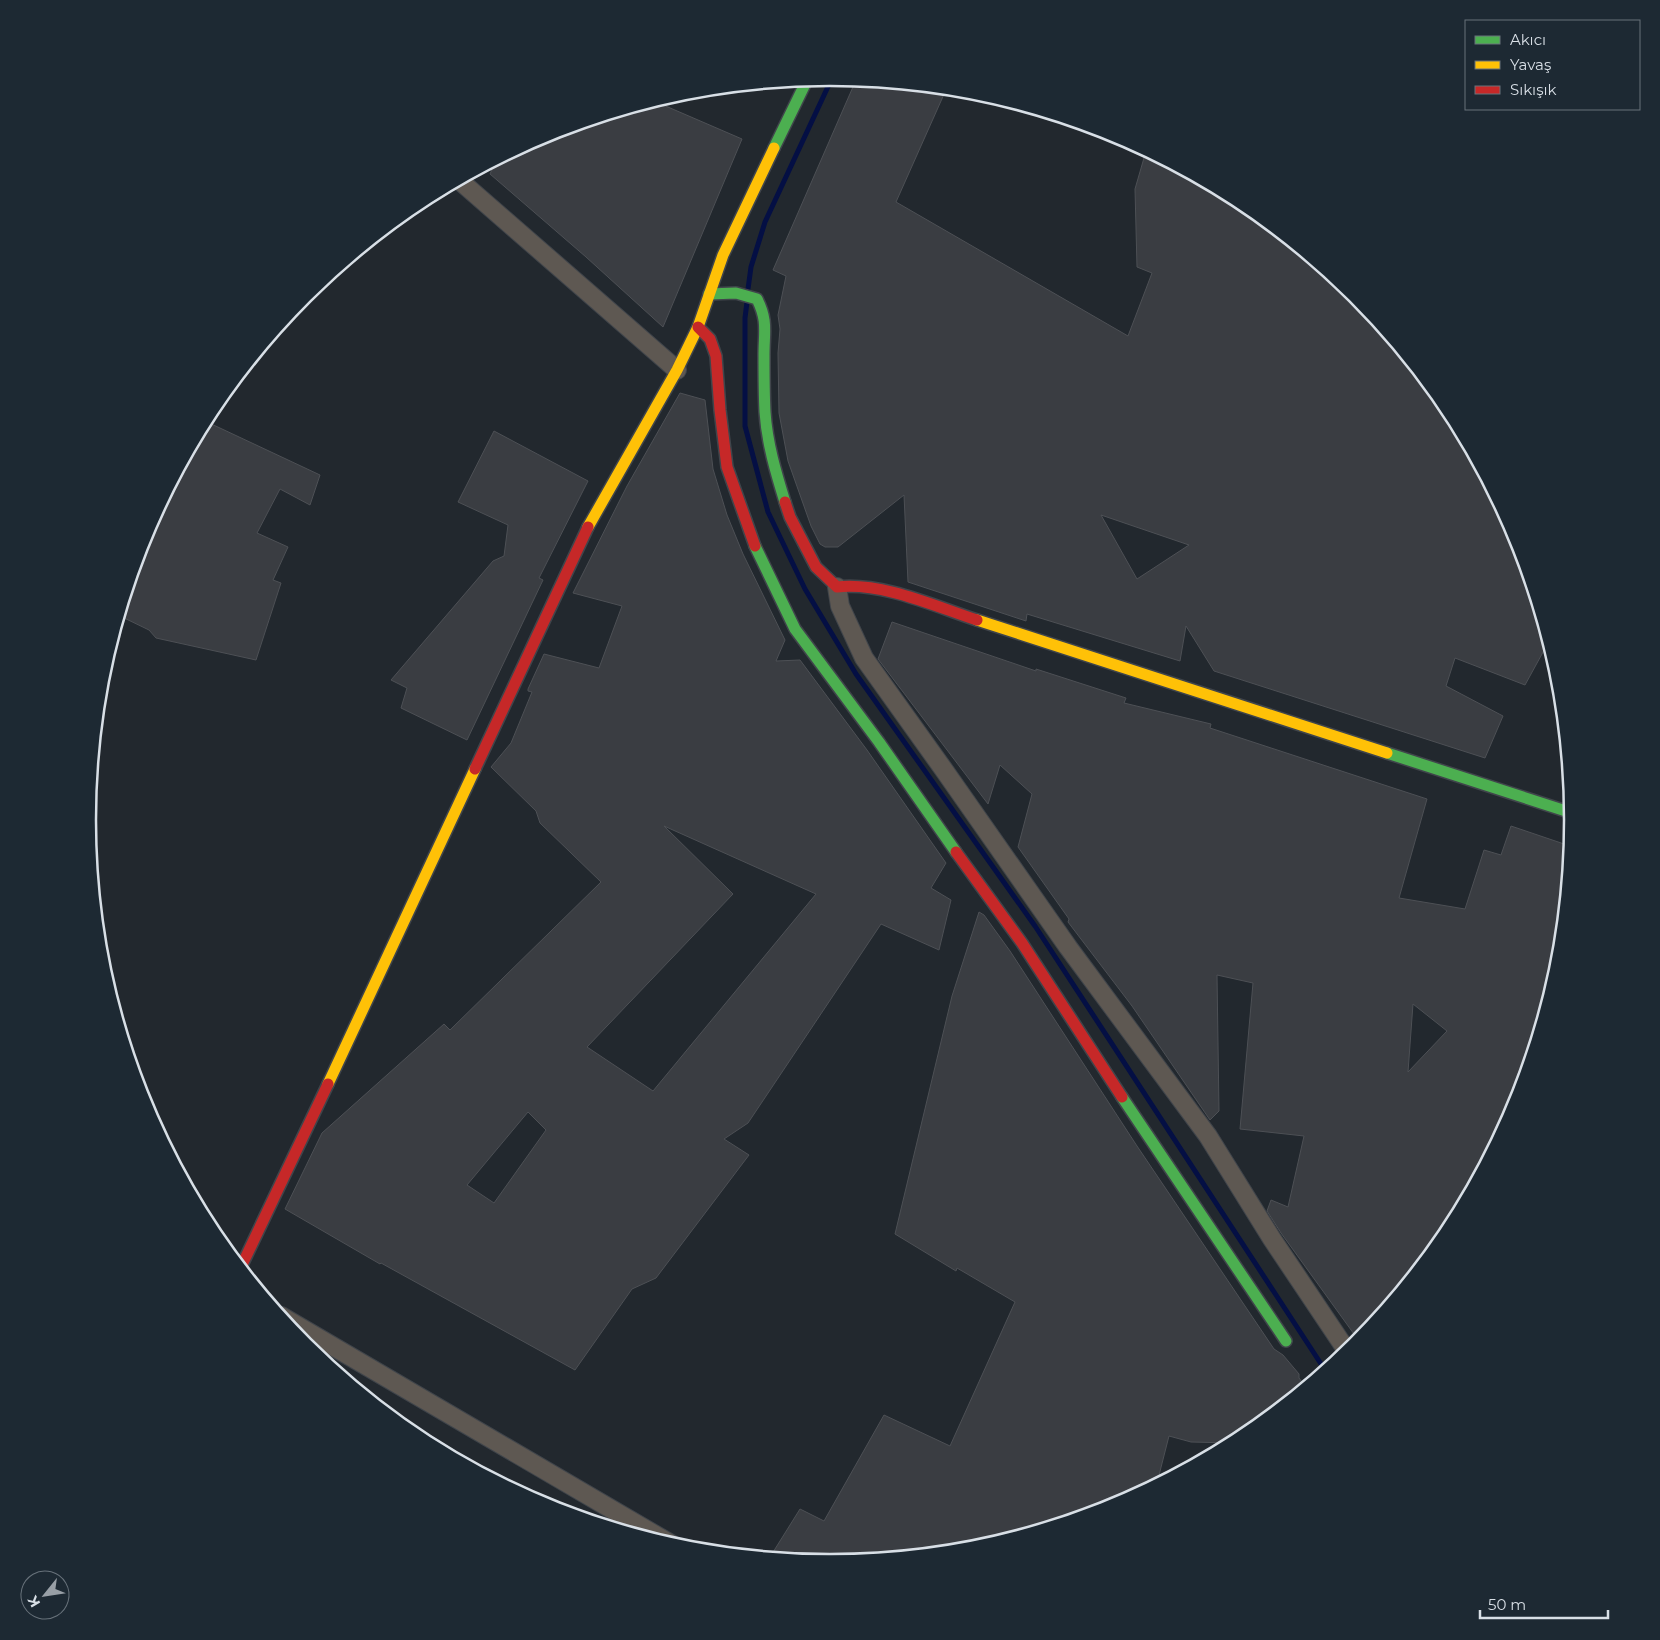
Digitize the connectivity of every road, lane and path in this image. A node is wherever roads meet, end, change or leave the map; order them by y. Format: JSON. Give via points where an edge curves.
{"nodes":[{"id":1,"x":804,"y":87,"type":"edge"},
{"id":2,"x":464,"y":184,"type":"edge"},
{"id":3,"x":710,"y":294,"type":"junction"},
{"id":4,"x":698,"y":327,"type":"junction"},
{"id":5,"x":677,"y":370,"type":"junction"},
{"id":6,"x":837,"y":587,"type":"junction"},
{"id":7,"x":1564,"y":810,"type":"edge"},
{"id":8,"x":244,"y":1261,"type":"edge"},
{"id":9,"x":298,"y":1326,"type":"edge"},
{"id":10,"x":1286,"y":1341,"type":"dead end"},
{"id":11,"x":1343,"y":1345,"type":"edge"},
{"id":12,"x":649,"y":1531,"type":"edge"}],
"edges":[{"from":1,"to":3,"type":"street","via":[[723,255]]},
{"from":2,"to":5,"type":"street"},
{"from":3,"to":4,"type":"street"},
{"from":3,"to":6,"type":"street","via":[[736,293],[757,299],[763,311],[766,328],[765,414],[775,471],[790,517],[816,567]]},
{"from":4,"to":5,"type":"street"},
{"from":4,"to":10,"type":"street","via":[[710,340],[716,356],[727,467],[756,548],[795,629],[1022,943]]},
{"from":5,"to":8,"type":"street","via":[[592,518]]},
{"from":6,"to":7,"type":"street","via":[[854,585],[883,589]]},
{"from":6,"to":11,"type":"street","via":[[840,606],[864,658],[1068,947],[1208,1136]]},
{"from":9,"to":12,"type":"street"}]}
